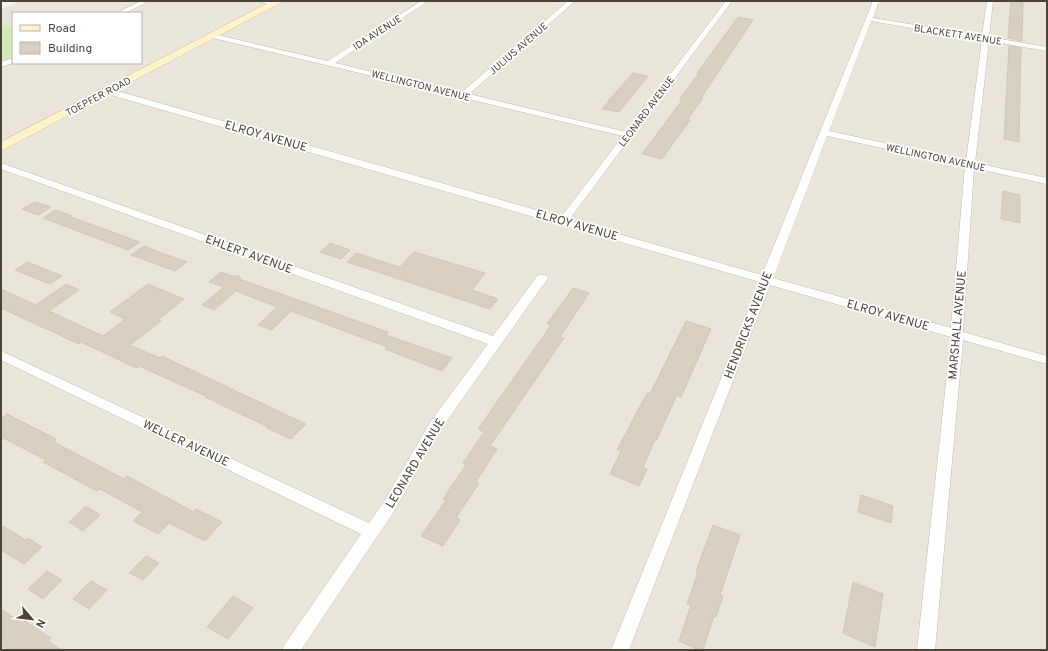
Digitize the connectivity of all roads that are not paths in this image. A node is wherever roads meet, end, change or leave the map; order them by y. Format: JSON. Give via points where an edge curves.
{"nodes":[{"id":1,"x":146,"y":1,"type":"edge"},
{"id":2,"x":261,"y":1,"type":"edge"},
{"id":3,"x":425,"y":1,"type":"edge"},
{"id":4,"x":572,"y":1,"type":"edge"},
{"id":5,"x":729,"y":1,"type":"edge"},
{"id":6,"x":876,"y":1,"type":"edge"},
{"id":7,"x":990,"y":1,"type":"edge"},
{"id":8,"x":277,"y":2,"type":"edge"},
{"id":9,"x":121,"y":12,"type":"edge"},
{"id":10,"x":869,"y":19,"type":"junction"},
{"id":11,"x":213,"y":36,"type":"junction"},
{"id":12,"x":986,"y":38,"type":"junction"},
{"id":13,"x":1047,"y":49,"type":"edge"},
{"id":14,"x":12,"y":60,"type":"edge"},
{"id":15,"x":330,"y":63,"type":"junction"},
{"id":16,"x":1,"y":65,"type":"edge"},
{"id":17,"x":107,"y":91,"type":"junction"},
{"id":18,"x":463,"y":95,"type":"junction"},
{"id":19,"x":824,"y":133,"type":"junction"},
{"id":20,"x":628,"y":135,"type":"junction"},
{"id":21,"x":1,"y":147,"type":"edge"},
{"id":22,"x":970,"y":164,"type":"junction"},
{"id":23,"x":1,"y":166,"type":"edge"},
{"id":24,"x":1047,"y":181,"type":"edge"},
{"id":25,"x":563,"y":221,"type":"junction"},
{"id":26,"x":542,"y":278,"type":"dead end"},
{"id":27,"x":765,"y":280,"type":"junction"},
{"id":28,"x":957,"y":334,"type":"junction"},
{"id":29,"x":496,"y":342,"type":"junction"},
{"id":30,"x":1,"y":355,"type":"edge"},
{"id":31,"x":1047,"y":360,"type":"edge"},
{"id":32,"x":372,"y":532,"type":"junction"},
{"id":33,"x":292,"y":650,"type":"edge"},
{"id":34,"x":620,"y":650,"type":"edge"},
{"id":35,"x":926,"y":650,"type":"edge"}],
"edges":[{"from":1,"to":9,"type":"street"},
{"from":2,"to":8,"type":"street"},
{"from":3,"to":15,"type":"street","name":"IDA AVENUE"},
{"from":4,"to":18,"type":"street","name":"JULIUS AVENUE"},
{"from":5,"to":20,"type":"street","name":"LEONARD AVENUE"},
{"from":6,"to":10,"type":"street","name":"HENDRICKS AVENUE"},
{"from":7,"to":12,"type":"street","name":"MARSHALL AVENUE"},
{"from":8,"to":11,"type":"street","name":"TOEPFER ROAD"},
{"from":10,"to":12,"type":"street","name":"BLACKETT AVENUE"},
{"from":10,"to":19,"type":"street","name":"HENDRICKS AVENUE"},
{"from":11,"to":15,"type":"street","name":"WELLINGTON AVENUE"},
{"from":11,"to":17,"type":"street","name":"TOEPFER ROAD"},
{"from":12,"to":13,"type":"street","name":"BLACKETT AVENUE"},
{"from":12,"to":22,"type":"street","name":"MARSHALL AVENUE"},
{"from":14,"to":16,"type":"street"},
{"from":15,"to":18,"type":"street","name":"WELLINGTON AVENUE"},
{"from":17,"to":21,"type":"street","name":"TOEPFER ROAD"},
{"from":17,"to":25,"type":"street","name":"ELROY AVENUE"},
{"from":18,"to":20,"type":"street","name":"WELLINGTON AVENUE"},
{"from":19,"to":22,"type":"street","name":"WELLINGTON AVENUE"},
{"from":19,"to":27,"type":"street","name":"HENDRICKS AVENUE"},
{"from":20,"to":25,"type":"street","name":"LEONARD AVENUE"},
{"from":22,"to":24,"type":"street","name":"WELLINGTON AVENUE"},
{"from":22,"to":28,"type":"street","name":"MARSHALL AVENUE"},
{"from":23,"to":29,"type":"street","name":"EHLERT AVENUE"},
{"from":25,"to":27,"type":"street","name":"ELROY AVENUE"},
{"from":26,"to":29,"type":"street","name":"LEONARD AVENUE"},
{"from":27,"to":28,"type":"street","name":"ELROY AVENUE"},
{"from":27,"to":34,"type":"street","name":"HENDRICKS AVENUE"},
{"from":28,"to":31,"type":"street","name":"ELROY AVENUE"},
{"from":28,"to":35,"type":"street","name":"MARSHALL AVENUE"},
{"from":29,"to":32,"type":"street","name":"LEONARD AVENUE","via":[[436,425]]},
{"from":30,"to":32,"type":"street","name":"WELLER AVENUE"},
{"from":32,"to":33,"type":"street","name":"LEONARD AVENUE"}]}
